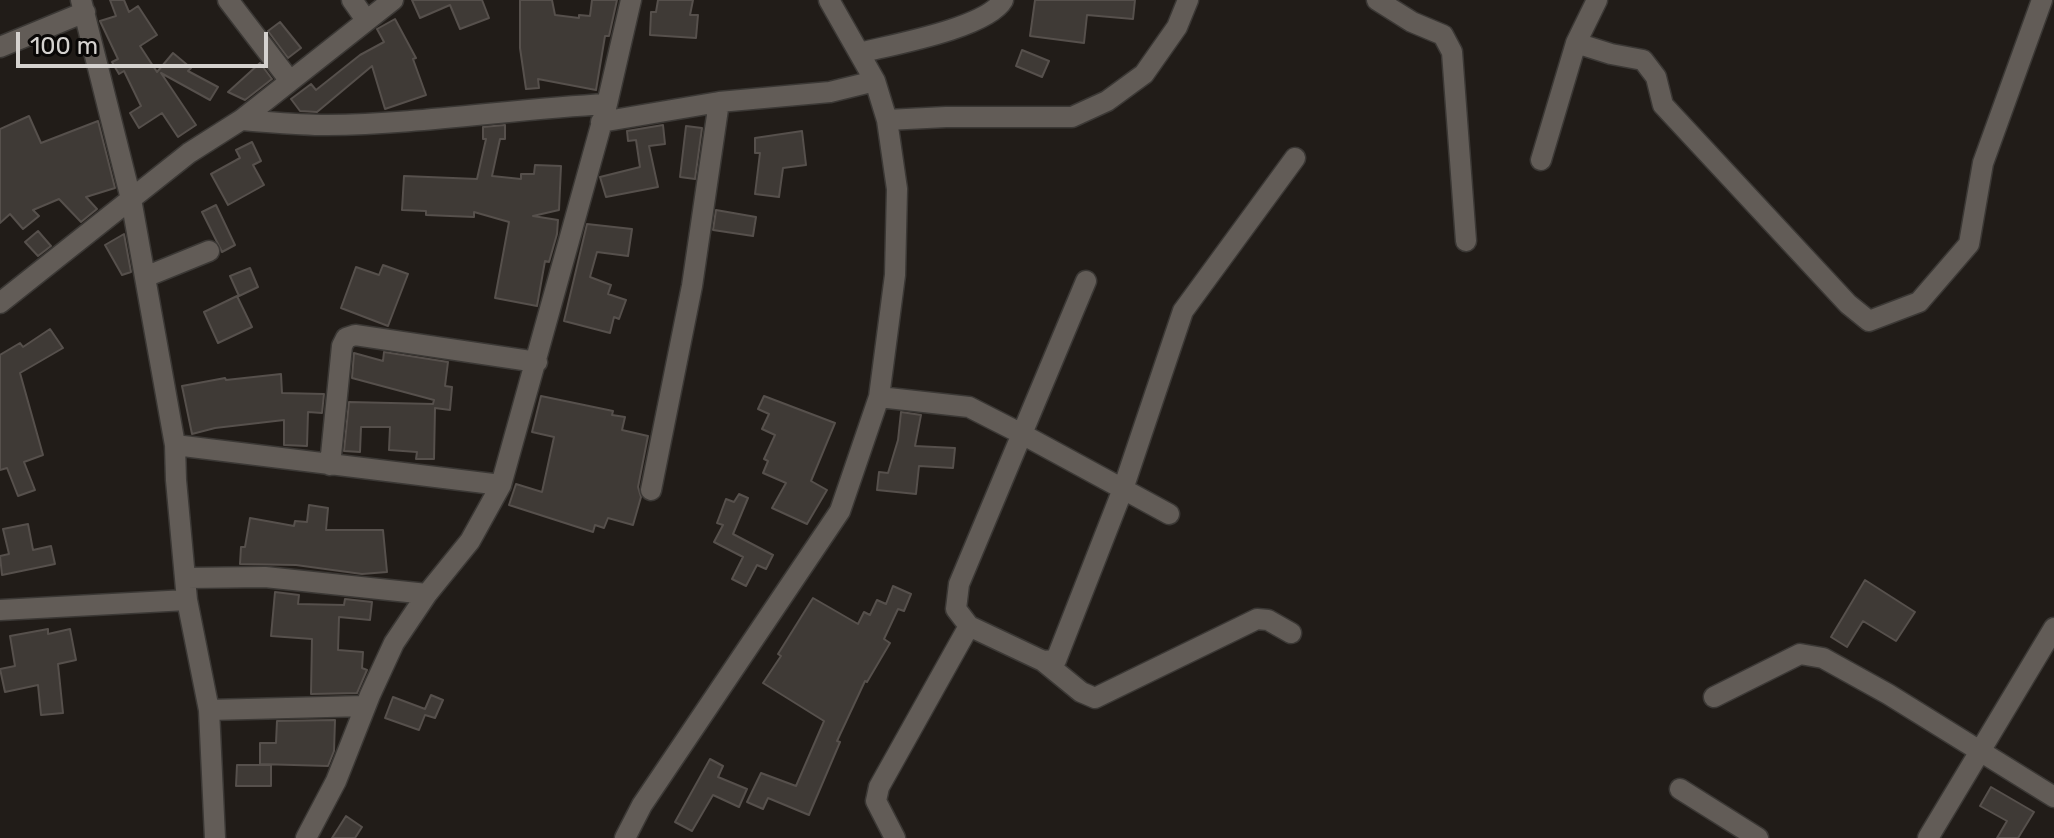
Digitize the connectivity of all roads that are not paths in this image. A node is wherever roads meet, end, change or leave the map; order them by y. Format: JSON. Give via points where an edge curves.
{"nodes":[{"id":1,"x":228,"y":0,"type":"edge"},
{"id":2,"x":352,"y":0,"type":"edge"},
{"id":3,"x":393,"y":0,"type":"edge"},
{"id":4,"x":631,"y":0,"type":"edge"},
{"id":5,"x":829,"y":0,"type":"edge"},
{"id":6,"x":1003,"y":0,"type":"edge"},
{"id":7,"x":1188,"y":0,"type":"edge"},
{"id":8,"x":1377,"y":0,"type":"edge"},
{"id":9,"x":1597,"y":0,"type":"edge"},
{"id":10,"x":2042,"y":0,"type":"edge"},
{"id":11,"x":83,"y":6,"type":"edge"},
{"id":12,"x":366,"y":20,"type":"junction"},
{"id":13,"x":1576,"y":43,"type":"junction"},
{"id":14,"x":0,"y":47,"type":"edge"},
{"id":15,"x":859,"y":53,"type":"junction"},
{"id":16,"x":290,"y":81,"type":"junction"},
{"id":17,"x":875,"y":81,"type":"junction"},
{"id":18,"x":719,"y":102,"type":"junction"},
{"id":19,"x":604,"y":113,"type":"junction"},
{"id":20,"x":241,"y":120,"type":"junction"},
{"id":21,"x":887,"y":120,"type":"junction"},
{"id":22,"x":1295,"y":158,"type":"dead end"},
{"id":23,"x":1541,"y":160,"type":"dead end"},
{"id":24,"x":131,"y":199,"type":"junction"},
{"id":25,"x":1466,"y":241,"type":"dead end"},
{"id":26,"x":209,"y":251,"type":"dead end"},
{"id":27,"x":145,"y":277,"type":"junction"},
{"id":28,"x":1086,"y":281,"type":"dead end"},
{"id":29,"x":0,"y":303,"type":"edge"},
{"id":30,"x":537,"y":362,"type":"junction"},
{"id":31,"x":879,"y":397,"type":"junction"},
{"id":32,"x":1020,"y":433,"type":"junction"},
{"id":33,"x":175,"y":445,"type":"junction"},
{"id":34,"x":330,"y":465,"type":"junction"},
{"id":35,"x":501,"y":485,"type":"junction"},
{"id":36,"x":1123,"y":489,"type":"junction"},
{"id":37,"x":651,"y":490,"type":"dead end"},
{"id":38,"x":1169,"y":514,"type":"dead end"},
{"id":39,"x":187,"y":578,"type":"junction"},
{"id":40,"x":427,"y":594,"type":"junction"},
{"id":41,"x":187,"y":600,"type":"junction"},
{"id":42,"x":0,"y":610,"type":"edge"},
{"id":43,"x":969,"y":626,"type":"junction"},
{"id":44,"x":2054,"y":628,"type":"edge"},
{"id":45,"x":1291,"y":633,"type":"dead end"},
{"id":46,"x":1043,"y":661,"type":"junction"},
{"id":47,"x":1714,"y":697,"type":"dead end"},
{"id":48,"x":365,"y":706,"type":"junction"},
{"id":49,"x":209,"y":710,"type":"junction"},
{"id":50,"x":1980,"y":753,"type":"junction"},
{"id":51,"x":1680,"y":789,"type":"dead end"},
{"id":52,"x":2054,"y":797,"type":"edge"},
{"id":53,"x":215,"y":838,"type":"edge"},
{"id":54,"x":306,"y":838,"type":"edge"},
{"id":55,"x":625,"y":838,"type":"edge"},
{"id":56,"x":895,"y":838,"type":"edge"},
{"id":57,"x":1758,"y":838,"type":"edge"},
{"id":58,"x":1928,"y":838,"type":"edge"}],
"edges":[{"from":1,"to":16,"type":"street"},
{"from":2,"to":12,"type":"street"},
{"from":3,"to":12,"type":"street"},
{"from":4,"to":19,"type":"street"},
{"from":5,"to":15,"type":"street"},
{"from":6,"to":15,"type":"street","via":[[972,23]]},
{"from":7,"to":21,"type":"street","via":[[1177,27],[1144,74],[1107,101],[1072,117]]},
{"from":8,"to":25,"type":"street","via":[[1443,35],[1452,52]]},
{"from":9,"to":13,"type":"street"},
{"from":10,"to":13,"type":"street","via":[[1983,163],[1969,244],[1919,302],[1869,321],[1663,105],[1656,77],[1643,60]]},
{"from":11,"to":14,"type":"street"},
{"from":11,"to":24,"type":"street"},
{"from":12,"to":16,"type":"street"},
{"from":13,"to":23,"type":"street"},
{"from":15,"to":17,"type":"street"},
{"from":16,"to":20,"type":"street"},
{"from":17,"to":18,"type":"street","via":[[830,92]]},
{"from":17,"to":21,"type":"street"},
{"from":18,"to":19,"type":"street"},
{"from":18,"to":37,"type":"street","via":[[692,286]]},
{"from":19,"to":20,"type":"street","via":[[340,124]]},
{"from":19,"to":30,"type":"street"},
{"from":20,"to":24,"type":"street"},
{"from":21,"to":31,"type":"street","via":[[897,189],[895,275]]},
{"from":22,"to":36,"type":"street","via":[[1183,311]]},
{"from":24,"to":27,"type":"street"},
{"from":24,"to":29,"type":"street"},
{"from":26,"to":27,"type":"street"},
{"from":27,"to":33,"type":"street"},
{"from":28,"to":32,"type":"street"},
{"from":30,"to":34,"type":"street","via":[[355,335],[346,338]]},
{"from":30,"to":35,"type":"street"},
{"from":31,"to":32,"type":"street","via":[[969,407]]},
{"from":31,"to":55,"type":"street","via":[[840,511]]},
{"from":32,"to":36,"type":"street"},
{"from":32,"to":43,"type":"street","via":[[959,584],[956,609]]},
{"from":33,"to":34,"type":"street"},
{"from":33,"to":39,"type":"street"},
{"from":34,"to":35,"type":"street"},
{"from":35,"to":40,"type":"street","via":[[470,541]]},
{"from":36,"to":38,"type":"street"},
{"from":36,"to":46,"type":"street","via":[[1056,660]]},
{"from":39,"to":40,"type":"street","via":[[265,577]]},
{"from":39,"to":41,"type":"street"},
{"from":40,"to":48,"type":"street","via":[[394,643]]},
{"from":41,"to":42,"type":"street"},
{"from":41,"to":49,"type":"street"},
{"from":43,"to":46,"type":"street"},
{"from":43,"to":56,"type":"street","via":[[879,787],[876,801]]},
{"from":44,"to":50,"type":"street"},
{"from":45,"to":46,"type":"street","via":[[1257,619],[1095,698]]},
{"from":47,"to":50,"type":"street","via":[[1800,654],[1823,658]]},
{"from":48,"to":49,"type":"street"},
{"from":48,"to":54,"type":"street","via":[[336,781]]},
{"from":49,"to":53,"type":"street"},
{"from":50,"to":52,"type":"street"},
{"from":50,"to":58,"type":"street"},
{"from":51,"to":57,"type":"street"}]}
